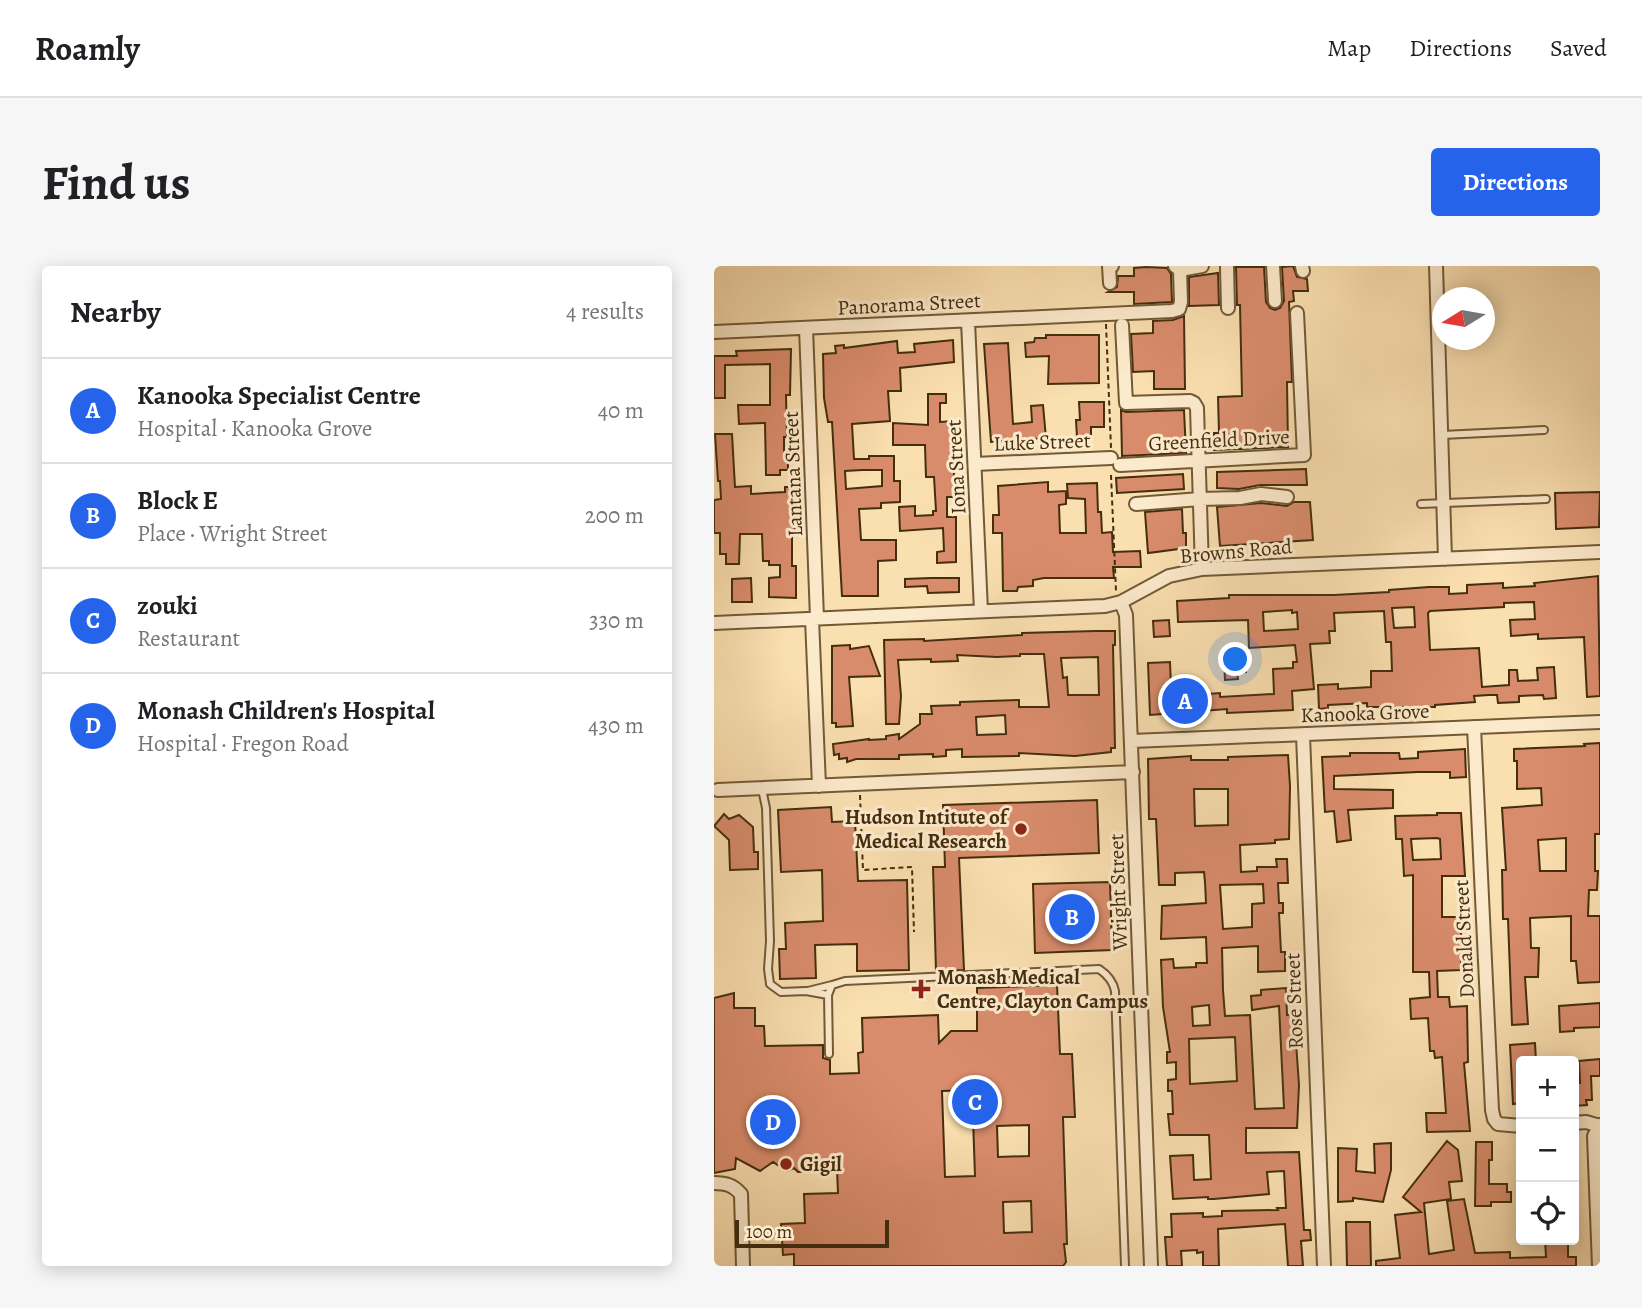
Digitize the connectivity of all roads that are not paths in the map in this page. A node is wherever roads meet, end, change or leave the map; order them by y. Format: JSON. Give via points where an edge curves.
{"nodes":[{"id":1,"x":1112,"y":266,"type":"edge"},
{"id":2,"x":1202,"y":266,"type":"edge"},
{"id":3,"x":1225,"y":266,"type":"edge"},
{"id":4,"x":1273,"y":266,"type":"edge"},
{"id":5,"x":1436,"y":266,"type":"edge"},
{"id":6,"x":1177,"y":268,"type":"edge"},
{"id":7,"x":1110,"y":283,"type":"dead end"},
{"id":8,"x":1275,"y":302,"type":"dead end"},
{"id":9,"x":1228,"y":308,"type":"dead end"},
{"id":10,"x":1297,"y":313,"type":"dead end"},
{"id":11,"x":968,"y":321,"type":"junction"},
{"id":12,"x":1122,"y":325,"type":"dead end"},
{"id":13,"x":806,"y":328,"type":"junction"},
{"id":14,"x":714,"y":332,"type":"edge"},
{"id":15,"x":1544,"y":430,"type":"dead end"},
{"id":16,"x":1442,"y":435,"type":"junction"},
{"id":17,"x":1198,"y":460,"type":"junction"},
{"id":18,"x":1115,"y":461,"type":"joint"},
{"id":19,"x":975,"y":464,"type":"junction"},
{"id":20,"x":1287,"y":497,"type":"dead end"},
{"id":21,"x":1200,"y":499,"type":"junction"},
{"id":22,"x":1546,"y":499,"type":"dead end"},
{"id":23,"x":1444,"y":503,"type":"junction"},
{"id":24,"x":1421,"y":504,"type":"dead end"},
{"id":25,"x":1136,"y":505,"type":"dead end"},
{"id":26,"x":1600,"y":552,"type":"edge"},
{"id":27,"x":1445,"y":559,"type":"junction"},
{"id":28,"x":1202,"y":569,"type":"junction"},
{"id":29,"x":1121,"y":602,"type":"junction"},
{"id":30,"x":981,"y":611,"type":"junction"},
{"id":31,"x":815,"y":618,"type":"junction"},
{"id":32,"x":714,"y":623,"type":"edge"},
{"id":33,"x":1600,"y":722,"type":"edge"},
{"id":34,"x":1474,"y":727,"type":"junction"},
{"id":35,"x":1303,"y":734,"type":"junction"},
{"id":36,"x":1132,"y":741,"type":"junction"},
{"id":37,"x":1133,"y":772,"type":"junction"},
{"id":38,"x":819,"y":786,"type":"junction"},
{"id":39,"x":762,"y":788,"type":"junction"},
{"id":40,"x":718,"y":790,"type":"dead end"},
{"id":41,"x":832,"y":985,"type":"junction"},
{"id":42,"x":806,"y":991,"type":"junction"},
{"id":43,"x":828,"y":995,"type":"junction"},
{"id":44,"x":829,"y":1055,"type":"dead end"},
{"id":45,"x":1579,"y":1123,"type":"edge"},
{"id":46,"x":1516,"y":1126,"type":"edge"},
{"id":47,"x":1600,"y":1126,"type":"edge"},
{"id":48,"x":714,"y":1184,"type":"edge"},
{"id":49,"x":743,"y":1266,"type":"edge"},
{"id":50,"x":1125,"y":1266,"type":"edge"},
{"id":51,"x":1152,"y":1266,"type":"edge"},
{"id":52,"x":1324,"y":1266,"type":"edge"},
{"id":53,"x":1599,"y":1266,"type":"edge"}],
"edges":[{"from":1,"to":7,"type":"street"},
{"from":2,"to":6,"type":"street"},
{"from":3,"to":9,"type":"street"},
{"from":4,"to":8,"type":"street"},
{"from":5,"to":16,"type":"street"},
{"from":6,"to":11,"type":"street","name":"Panorama Street","via":[[1179,309]]},
{"from":10,"to":17,"type":"street","name":"Greenfield Drive","via":[[1304,455]]},
{"from":11,"to":13,"type":"street","name":"Panorama Street"},
{"from":11,"to":19,"type":"street","name":"Iona Street"},
{"from":12,"to":17,"type":"street","via":[[1126,403],[1194,403]]},
{"from":13,"to":14,"type":"street","name":"Panorama Street"},
{"from":13,"to":31,"type":"street","name":"Lantana Street"},
{"from":15,"to":16,"type":"lane"},
{"from":16,"to":23,"type":"street"},
{"from":17,"to":18,"type":"street","name":"Greenfield Drive"},
{"from":17,"to":21,"type":"street"},
{"from":18,"to":19,"type":"street","name":"Luke Street"},
{"from":19,"to":30,"type":"street","name":"Iona Street"},
{"from":20,"to":21,"type":"street","via":[[1261,494]]},
{"from":21,"to":25,"type":"street"},
{"from":21,"to":28,"type":"street"},
{"from":22,"to":23,"type":"lane"},
{"from":23,"to":24,"type":"lane"},
{"from":23,"to":27,"type":"street"},
{"from":26,"to":27,"type":"street","name":"Browns Road"},
{"from":27,"to":28,"type":"street","name":"Browns Road"},
{"from":28,"to":29,"type":"street","name":"Browns Road","via":[[1169,576]]},
{"from":29,"to":30,"type":"street","name":"Browns Road"},
{"from":29,"to":36,"type":"street","name":"Wright Street","via":[[1126,615]]},
{"from":30,"to":31,"type":"street","name":"Browns Road"},
{"from":31,"to":32,"type":"street","name":"Browns Road"},
{"from":31,"to":38,"type":"street","name":"Lantana Street"},
{"from":33,"to":34,"type":"street","name":"Kanooka Grove"},
{"from":34,"to":35,"type":"street","name":"Kanooka Grove"},
{"from":34,"to":46,"type":"street","name":"Donald Street","via":[[1492,1110],[1498,1124]]},
{"from":35,"to":36,"type":"street","name":"Kanooka Grove"},
{"from":35,"to":52,"type":"street","name":"Rose Street"},
{"from":36,"to":37,"type":"street","name":"Wright Street"},
{"from":37,"to":38,"type":"street"},
{"from":37,"to":51,"type":"street","name":"Wright Street"},
{"from":38,"to":39,"type":"street"},
{"from":39,"to":40,"type":"street"},
{"from":39,"to":42,"type":"lane","via":[[769,892],[768,976],[776,990]]},
{"from":41,"to":42,"type":"lane"},
{"from":41,"to":43,"type":"lane"},
{"from":41,"to":50,"type":"lane","via":[[1099,969],[1105,973],[1115,991]]},
{"from":42,"to":43,"type":"lane"},
{"from":43,"to":44,"type":"lane"},
{"from":45,"to":47,"type":"street"},
{"from":47,"to":53,"type":"street","via":[[1594,1136]]},
{"from":48,"to":49,"type":"street","via":[[726,1183],[740,1195]]}]}
